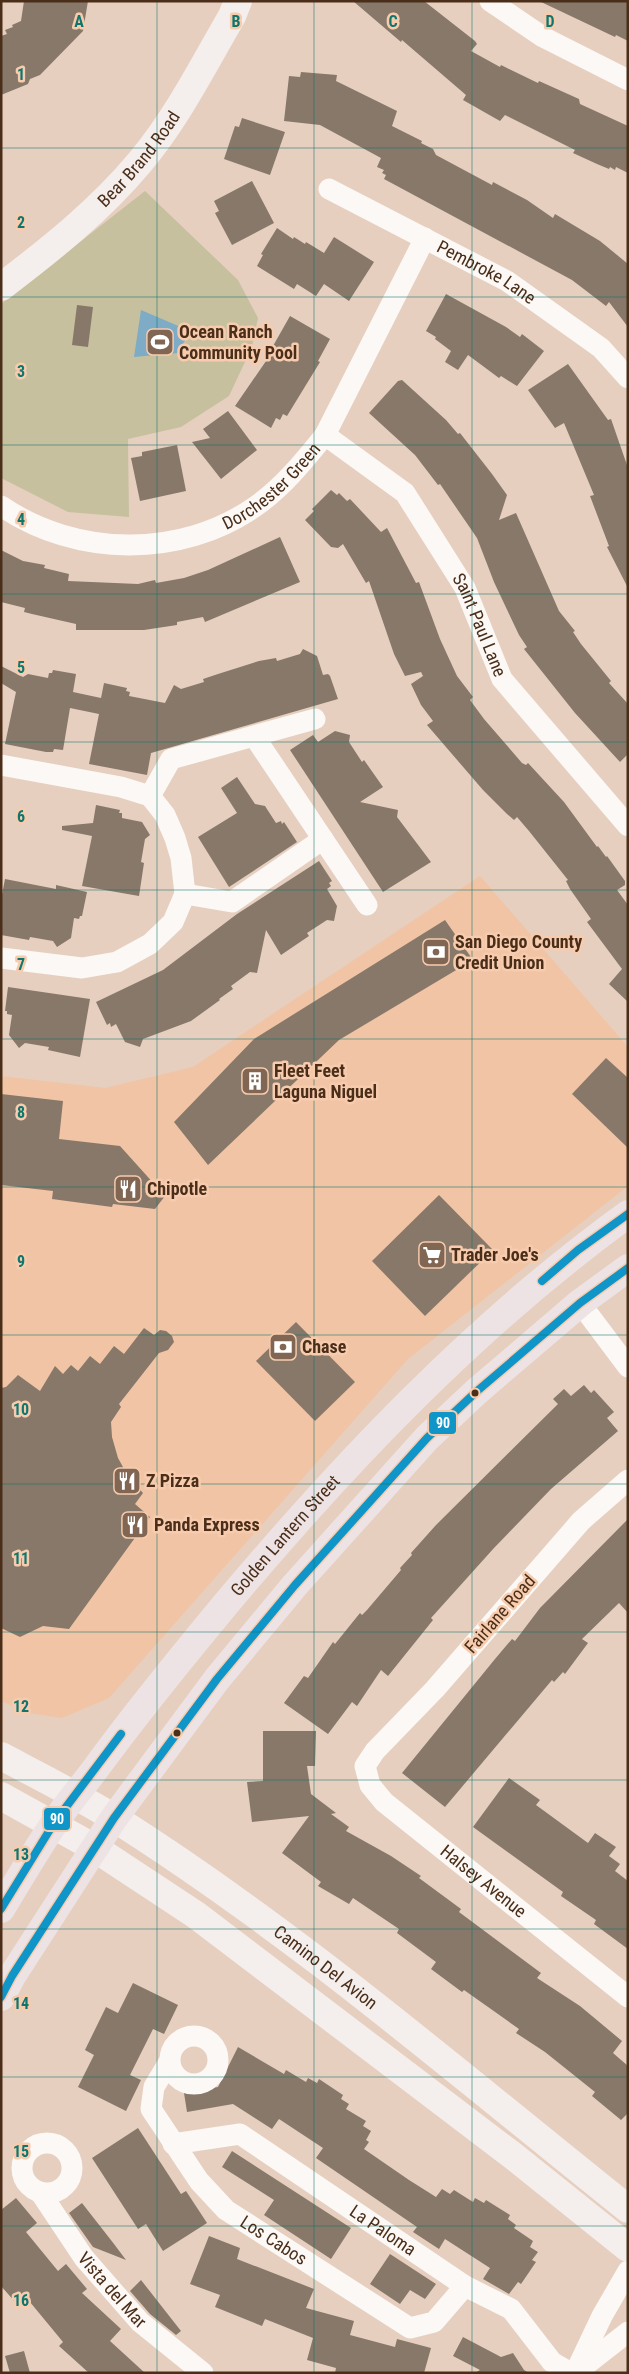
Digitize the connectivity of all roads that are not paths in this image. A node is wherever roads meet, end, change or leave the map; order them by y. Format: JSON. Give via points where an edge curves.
{"nodes":[{"id":1,"x":238,"y":1,"type":"edge"},
{"id":2,"x":490,"y":1,"type":"edge"},
{"id":3,"x":628,"y":80,"type":"edge"},
{"id":4,"x":329,"y":189,"type":"dead end"},
{"id":5,"x":425,"y":238,"type":"junction"},
{"id":6,"x":1,"y":287,"type":"edge"},
{"id":7,"x":628,"y":378,"type":"edge"},
{"id":8,"x":325,"y":435,"type":"junction"},
{"id":9,"x":1,"y":506,"type":"edge"},
{"id":10,"x":315,"y":719,"type":"dead end"},
{"id":11,"x":254,"y":736,"type":"junction"},
{"id":12,"x":1,"y":765,"type":"edge"},
{"id":13,"x":150,"y":796,"type":"junction"},
{"id":14,"x":628,"y":826,"type":"edge"},
{"id":15,"x":323,"y":839,"type":"junction"},
{"id":16,"x":185,"y":894,"type":"junction"},
{"id":17,"x":367,"y":905,"type":"dead end"},
{"id":18,"x":1,"y":958,"type":"edge"},
{"id":19,"x":628,"y":1214,"type":"edge"},
{"id":20,"x":628,"y":1268,"type":"edge"},
{"id":21,"x":580,"y":1304,"type":"junction"},
{"id":22,"x":628,"y":1367,"type":"edge"},
{"id":23,"x":628,"y":1480,"type":"edge"},
{"id":24,"x":375,"y":1751,"type":"joint"},
{"id":25,"x":1,"y":1756,"type":"edge"},
{"id":26,"x":75,"y":1795,"type":"junction"},
{"id":27,"x":1,"y":1796,"type":"edge"},
{"id":28,"x":114,"y":1818,"type":"junction"},
{"id":29,"x":54,"y":1823,"type":"junction"},
{"id":30,"x":93,"y":1847,"type":"junction"},
{"id":31,"x":1,"y":1909,"type":"edge"},
{"id":32,"x":1,"y":1997,"type":"edge"},
{"id":33,"x":628,"y":1997,"type":"edge"},
{"id":34,"x":169,"y":2062,"type":"dead end"},
{"id":35,"x":173,"y":2144,"type":"junction"},
{"id":36,"x":40,"y":2192,"type":"dead end"},
{"id":37,"x":628,"y":2209,"type":"edge"},
{"id":38,"x":628,"y":2248,"type":"edge"},
{"id":39,"x":628,"y":2271,"type":"edge"},
{"id":40,"x":465,"y":2286,"type":"junction"},
{"id":41,"x":628,"y":2332,"type":"edge"},
{"id":42,"x":202,"y":2373,"type":"edge"},
{"id":43,"x":571,"y":2373,"type":"edge"},
{"id":44,"x":575,"y":2373,"type":"edge"}],
"edges":[{"from":1,"to":6,"type":"main road","name":"Bear Brand Road","via":[[174,116],[140,162],[81,224]]},
{"from":2,"to":3,"type":"street","via":[[543,37]]},
{"from":4,"to":5,"type":"street","name":"Pembroke Lane"},
{"from":5,"to":7,"type":"street","name":"Pembroke Lane","via":[[507,281],[559,316],[601,348]]},
{"from":5,"to":8,"type":"street","name":"Dorchester Green"},
{"from":8,"to":9,"type":"street","name":"Dorchester Green","via":[[302,464],[255,507],[200,534],[162,543],[123,546],[87,543],[42,528]]},
{"from":8,"to":14,"type":"street","name":"Saint Paul Lane","via":[[405,493],[465,588],[502,680]]},
{"from":10,"to":11,"type":"street"},
{"from":11,"to":13,"type":"street","via":[[171,759]]},
{"from":11,"to":15,"type":"street"},
{"from":12,"to":13,"type":"street","via":[[121,787]]},
{"from":13,"to":16,"type":"street","via":[[165,815],[175,838]]},
{"from":15,"to":16,"type":"street","via":[[232,902]]},
{"from":15,"to":17,"type":"street"},
{"from":16,"to":18,"type":"street","via":[[173,922],[150,944],[117,962],[82,968]]},
{"from":19,"to":26,"type":"main road","name":"Golden Lantern Street","via":[[578,1250],[521,1299],[424,1388],[341,1471],[198,1637]]},
{"from":20,"to":21,"type":"main road"},
{"from":21,"to":22,"type":"street"},
{"from":21,"to":28,"type":"main road","via":[[476,1392],[427,1438],[368,1503],[216,1679]]},
{"from":23,"to":24,"type":"street","name":"Fairlane Road","via":[[581,1521],[435,1689]]},
{"from":24,"to":33,"type":"street","name":"Halsey Avenue","via":[[365,1766],[370,1785],[384,1802]]},
{"from":25,"to":26,"type":"main road","name":"Camino Del Avion"},
{"from":26,"to":28,"type":"main road","name":"Camino Del Avion"},
{"from":26,"to":29,"type":"main road","name":"Golden Lantern Street"},
{"from":27,"to":29,"type":"main road","name":"Camino Del Avion"},
{"from":28,"to":30,"type":"main road"},
{"from":28,"to":37,"type":"main road","name":"Camino Del Avion","via":[[224,1892],[326,1968]]},
{"from":29,"to":30,"type":"main road","name":"Camino Del Avion"},
{"from":29,"to":31,"type":"main road","name":"Golden Lantern Street"},
{"from":30,"to":32,"type":"main road"},
{"from":30,"to":38,"type":"main road","name":"Camino Del Avion","via":[[196,1915],[512,2155]]},
{"from":34,"to":35,"type":"street","name":"Los Cabos","via":[[154,2087],[151,2109]]},
{"from":35,"to":40,"type":"street","name":"La Paloma","via":[[240,2134]]},
{"from":35,"to":40,"type":"street","name":"Los Cabos","via":[[199,2181],[226,2210],[410,2328],[434,2322]]},
{"from":36,"to":42,"type":"street","name":"Vista del Mar","via":[[84,2258],[140,2322]]},
{"from":39,"to":44,"type":"street"},
{"from":40,"to":43,"type":"street","name":"La Paloma","via":[[510,2309],[552,2362]]},
{"from":41,"to":44,"type":"street"}]}
